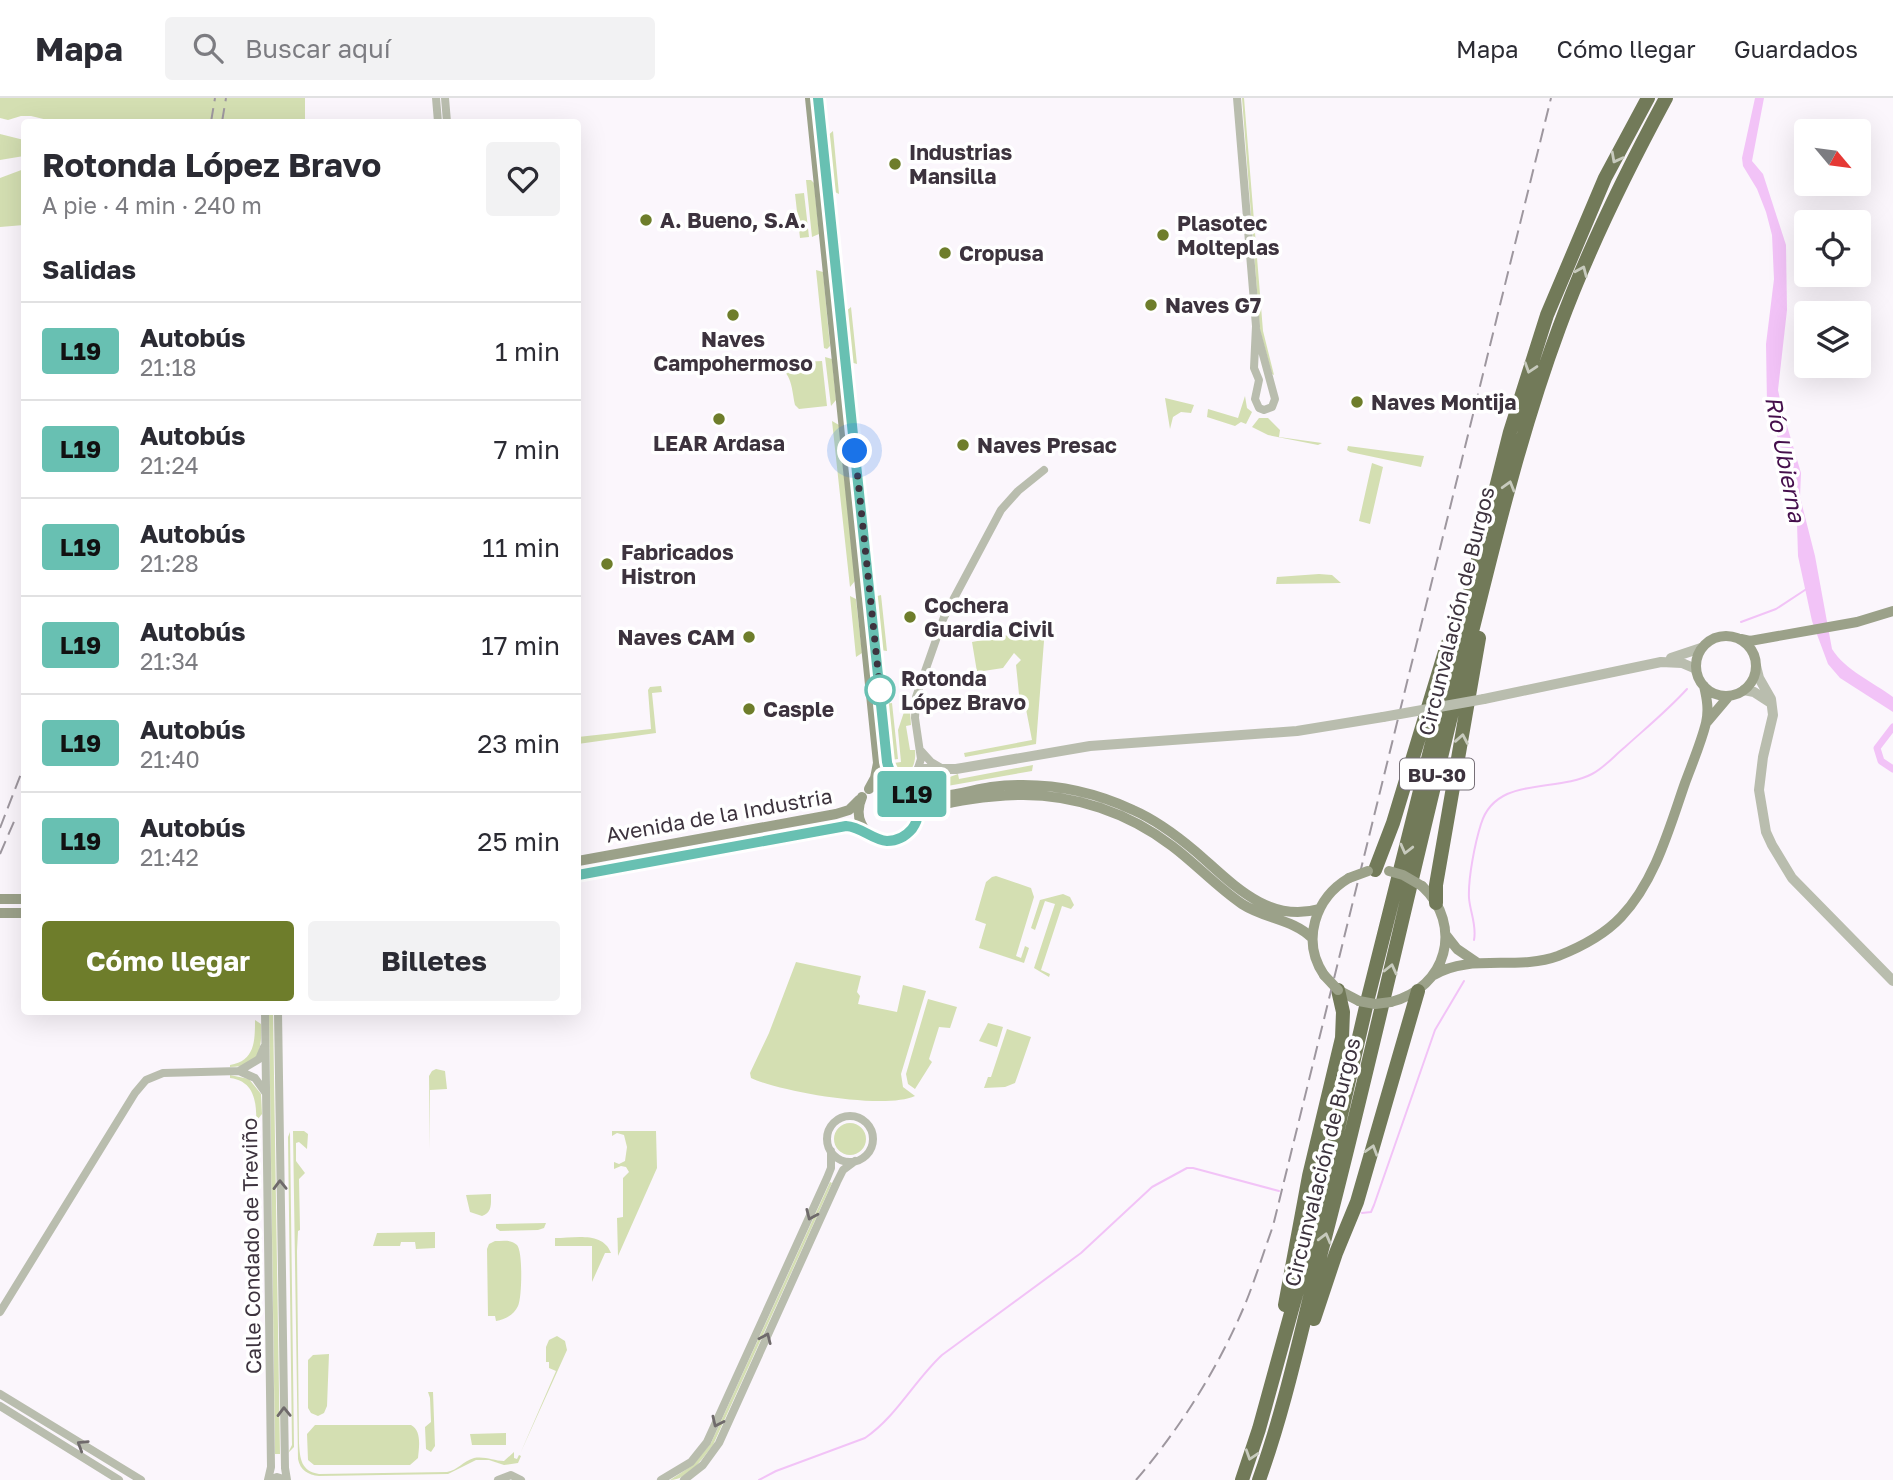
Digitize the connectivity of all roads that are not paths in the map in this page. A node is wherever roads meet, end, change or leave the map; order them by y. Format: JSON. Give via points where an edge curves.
{"nodes":[{"id":1,"x":436,"y":98,"type":"edge"},
{"id":2,"x":445,"y":98,"type":"edge"},
{"id":3,"x":810,"y":98,"type":"edge"},
{"id":4,"x":818,"y":98,"type":"edge"},
{"id":5,"x":1237,"y":98,"type":"edge"},
{"id":6,"x":1648,"y":98,"type":"edge"},
{"id":7,"x":1666,"y":98,"type":"edge"},
{"id":8,"x":438,"y":119,"type":"edge"},
{"id":9,"x":447,"y":119,"type":"edge"},
{"id":10,"x":1256,"y":329,"type":"junction"},
{"id":11,"x":1044,"y":471,"type":"dead end"},
{"id":12,"x":1493,"y":522,"type":"junction"},
{"id":13,"x":1893,"y":611,"type":"edge"},
{"id":14,"x":1775,"y":637,"type":"junction"},
{"id":15,"x":1741,"y":639,"type":"junction"},
{"id":16,"x":1701,"y":648,"type":"junction"},
{"id":17,"x":1661,"y":662,"type":"junction"},
{"id":18,"x":1756,"y":664,"type":"junction"},
{"id":19,"x":1696,"y":669,"type":"junction"},
{"id":20,"x":1704,"y":686,"type":"junction"},
{"id":21,"x":1744,"y":690,"type":"junction"},
{"id":22,"x":1729,"y":695,"type":"junction"},
{"id":23,"x":1771,"y":703,"type":"junction"},
{"id":24,"x":1706,"y":724,"type":"junction"},
{"id":25,"x":921,"y":750,"type":"junction"},
{"id":26,"x":943,"y":769,"type":"junction"},
{"id":27,"x":918,"y":771,"type":"junction"},
{"id":28,"x":905,"y":788,"type":"junction"},
{"id":29,"x":865,"y":793,"type":"junction"},
{"id":30,"x":916,"y":820,"type":"junction"},
{"id":31,"x":873,"y":837,"type":"junction"},
{"id":32,"x":581,"y":860,"type":"edge"},
{"id":33,"x":1377,"y":871,"type":"junction"},
{"id":34,"x":581,"y":874,"type":"edge"},
{"id":35,"x":0,"y":899,"type":"edge"},
{"id":36,"x":21,"y":899,"type":"edge"},
{"id":37,"x":1436,"y":902,"type":"junction"},
{"id":38,"x":1319,"y":909,"type":"junction"},
{"id":39,"x":0,"y":913,"type":"edge"},
{"id":40,"x":21,"y":913,"type":"edge"},
{"id":41,"x":1446,"y":935,"type":"junction"},
{"id":42,"x":1312,"y":938,"type":"junction"},
{"id":43,"x":1482,"y":964,"type":"junction"},
{"id":44,"x":1434,"y":975,"type":"junction"},
{"id":45,"x":1893,"y":981,"type":"edge"},
{"id":46,"x":1338,"y":990,"type":"junction"},
{"id":47,"x":1418,"y":991,"type":"junction"},
{"id":48,"x":265,"y":1015,"type":"edge"},
{"id":49,"x":278,"y":1015,"type":"edge"},
{"id":50,"x":266,"y":1041,"type":"junction"},
{"id":51,"x":239,"y":1071,"type":"junction"},
{"id":52,"x":267,"y":1096,"type":"junction"},
{"id":53,"x":831,"y":1151,"type":"junction"},
{"id":54,"x":855,"y":1161,"type":"junction"},
{"id":55,"x":0,"y":1312,"type":"edge"},
{"id":56,"x":0,"y":1394,"type":"edge"},
{"id":57,"x":0,"y":1406,"type":"edge"},
{"id":58,"x":1259,"y":1429,"type":"junction"},
{"id":59,"x":1261,"y":1475,"type":"edge"},
{"id":60,"x":119,"y":1480,"type":"edge"},
{"id":61,"x":141,"y":1480,"type":"edge"},
{"id":62,"x":269,"y":1480,"type":"edge"},
{"id":63,"x":287,"y":1480,"type":"edge"},
{"id":64,"x":498,"y":1480,"type":"edge"},
{"id":65,"x":521,"y":1480,"type":"edge"},
{"id":66,"x":661,"y":1480,"type":"edge"},
{"id":67,"x":684,"y":1480,"type":"edge"},
{"id":68,"x":1242,"y":1480,"type":"edge"}],
"edges":[{"from":1,"to":8,"type":"street"},
{"from":2,"to":9,"type":"street"},
{"from":3,"to":29,"type":"main road","via":[[878,762],[876,778]]},
{"from":4,"to":28,"type":"main road","via":[[887,762],[890,773]]},
{"from":5,"to":10,"type":"street"},
{"from":6,"to":12,"type":"highway","name":"Circunvalación de Burgos","number":"BU-30","one_way":true,"via":[[1605,178],[1547,315],[1510,432]]},
{"from":12,"to":7,"type":"highway","name":"Circunvalación de Burgos","number":"BU-30","one_way":true,"via":[[1564,315],[1622,183]]},
{"from":10,"to":10,"type":"street","via":[[1254,368],[1264,380],[1266,363]]},
{"from":11,"to":25,"type":"street","via":[[1001,510],[944,617],[916,696]]},
{"from":12,"to":33,"type":"highway","via":[[1472,557]]},
{"from":37,"to":12,"type":"highway","one_way":true},
{"from":12,"to":58,"type":"highway","name":"Circunvalación de Burgos","number":"BU-30","one_way":true,"via":[[1368,998],[1318,1215]]},
{"from":59,"to":12,"type":"highway","name":"Circunvalación de Burgos","number":"BU-30","one_way":true,"via":[[1361,1101]]},
{"from":13,"to":14,"type":"main road"},
{"from":14,"to":15,"type":"main road","via":[[1750,642]]},
{"from":14,"to":18,"type":"main road","via":[[1764,646]]},
{"from":15,"to":16,"type":"main road","via":[[1718,637]]},
{"from":15,"to":18,"type":"main road"},
{"from":16,"to":17,"type":"street"},
{"from":16,"to":19,"type":"main road"},
{"from":17,"to":19,"type":"street"},
{"from":17,"to":26,"type":"street","bridge":true,"via":[[1484,699],[1283,733],[1090,746]]},
{"from":18,"to":21,"type":"main road"},
{"from":18,"to":23,"type":"street"},
{"from":19,"to":20,"type":"main road"},
{"from":20,"to":22,"type":"main road"},
{"from":20,"to":24,"type":"main road"},
{"from":21,"to":22,"type":"main road"},
{"from":21,"to":23,"type":"street"},
{"from":22,"to":24,"type":"main road"},
{"from":23,"to":45,"type":"street","via":[[1773,722],[1759,790],[1766,832],[1793,878]]},
{"from":24,"to":43,"type":"main road","via":[[1662,848],[1647,881],[1620,918],[1581,946],[1555,957]]},
{"from":25,"to":26,"type":"street"},
{"from":25,"to":27,"type":"street"},
{"from":26,"to":27,"type":"street"},
{"from":27,"to":28,"type":"street"},
{"from":28,"to":29,"type":"main road","via":[[885,782]]},
{"from":28,"to":30,"type":"main road","via":[[917,806]]},
{"from":28,"to":38,"type":"main road","via":[[931,797],[1017,785],[1085,792],[1150,818],[1266,906],[1304,914]]},
{"from":29,"to":31,"type":"main road","via":[[858,808],[859,820]]},
{"from":29,"to":32,"type":"main road","name":"Avenida de la Industria","via":[[849,810],[836,814]]},
{"from":30,"to":31,"type":"main road","via":[[902,837],[883,841]]},
{"from":30,"to":42,"type":"main road","via":[[933,807],[992,797],[1043,796],[1087,804],[1151,831],[1241,903],[1303,929]]},
{"from":31,"to":34,"type":"main road","name":"Avenida de la Industria","via":[[846,826]]},
{"from":33,"to":37,"type":"main road","bridge":true,"via":[[1403,874]]},
{"from":33,"to":38,"type":"main road","bridge":true,"via":[[1349,877],[1331,891]]},
{"from":35,"to":36,"type":"main road"},
{"from":37,"to":41,"type":"main road"},
{"from":38,"to":42,"type":"main road"},
{"from":39,"to":40,"type":"main road"},
{"from":41,"to":43,"type":"main road","via":[[1457,949]]},
{"from":41,"to":44,"type":"main road"},
{"from":42,"to":46,"type":"main road","bridge":true,"via":[[1324,975]]},
{"from":43,"to":44,"type":"main road","via":[[1455,964]]},
{"from":44,"to":47,"type":"main road"},
{"from":46,"to":47,"type":"main road","bridge":true,"via":[[1375,1004]]},
{"from":46,"to":58,"type":"highway","via":[[1342,1038],[1309,1176]]},
{"from":59,"to":47,"type":"highway","one_way":true,"via":[[1357,1202]]},
{"from":48,"to":50,"type":"street","name":"Calle Condado de Treviño"},
{"from":63,"to":49,"type":"street","name":"Calle Condado de Treviño","one_way":true},
{"from":50,"to":51,"type":"street","via":[[259,1059]]},
{"from":50,"to":52,"type":"street","name":"Calle Condado de Treviño"},
{"from":51,"to":52,"type":"street","via":[[255,1078]]},
{"from":51,"to":55,"type":"street","via":[[168,1072],[143,1083]]},
{"from":52,"to":62,"type":"street","name":"Calle Condado de Treviño"},
{"from":53,"to":54,"type":"street","via":[[839,1159]]},
{"from":53,"to":54,"type":"street","via":[[828,1132],[835,1122],[846,1116],[859,1118],[870,1127],[873,1141],[867,1154]]},
{"from":53,"to":66,"type":"street","one_way":true,"via":[[827,1178],[707,1442],[691,1462]]},
{"from":67,"to":54,"type":"street","one_way":true,"via":[[719,1443],[837,1182]]},
{"from":61,"to":56,"type":"street","one_way":true},
{"from":57,"to":60,"type":"street"},
{"from":58,"to":68,"type":"highway","name":"Circunvalación de Burgos","number":"BU-30","one_way":true},
{"from":62,"to":63,"type":"street"},
{"from":64,"to":65,"type":"street","via":[[510,1475]]}]}
